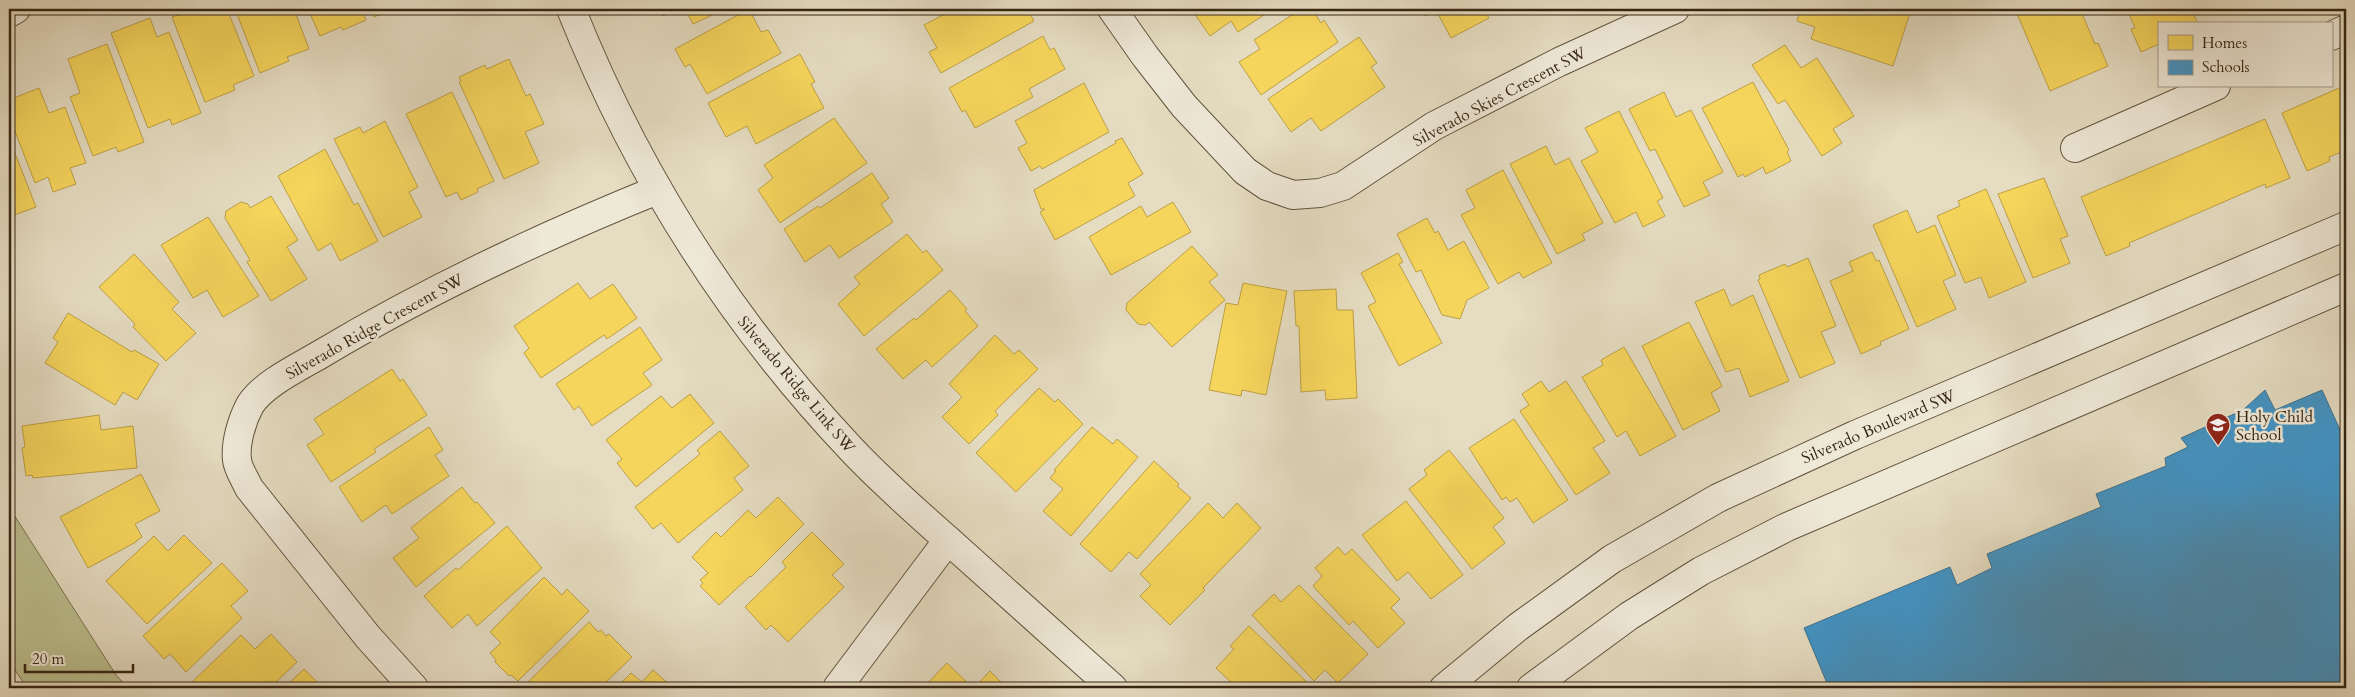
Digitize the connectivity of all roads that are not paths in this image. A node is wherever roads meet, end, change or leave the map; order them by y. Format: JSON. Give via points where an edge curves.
{"nodes":[{"id":1,"x":16,"y":9,"type":"edge"},
{"id":2,"x":570,"y":9,"type":"edge"},
{"id":3,"x":1112,"y":9,"type":"edge"},
{"id":4,"x":1675,"y":9,"type":"edge"},
{"id":5,"x":9,"y":13,"type":"edge"},
{"id":6,"x":2346,"y":29,"type":"edge"},
{"id":7,"x":2332,"y":36,"type":"edge"},
{"id":8,"x":2211,"y":88,"type":"edge"},
{"id":9,"x":2075,"y":148,"type":"dead end"},
{"id":10,"x":657,"y":190,"type":"junction"},
{"id":11,"x":2346,"y":226,"type":"edge"},
{"id":12,"x":2346,"y":287,"type":"edge"},
{"id":13,"x":948,"y":540,"type":"junction"},
{"id":14,"x":414,"y":688,"type":"edge"},
{"id":15,"x":837,"y":688,"type":"edge"},
{"id":16,"x":1113,"y":688,"type":"edge"},
{"id":17,"x":1444,"y":688,"type":"edge"},
{"id":18,"x":1531,"y":688,"type":"edge"}],
"edges":[{"from":1,"to":5,"type":"street"},
{"from":2,"to":10,"type":"street","name":"Silverado Ridge Link SW","via":[[616,111]]},
{"from":3,"to":4,"type":"street","name":"Silverado Skies Crescent SW","via":[[1184,106],[1245,171],[1266,186],[1293,194],[1320,193],[1343,186],[1434,126],[1559,62]]},
{"from":6,"to":7,"type":"street"},
{"from":8,"to":9,"type":"street"},
{"from":10,"to":13,"type":"street","name":"Silverado Ridge Link SW","via":[[691,246],[767,353],[852,451]]},
{"from":10,"to":14,"type":"street","name":"Silverado Ridge Crescent SW","via":[[487,264],[375,322],[273,383],[251,404],[239,435],[237,460],[249,488],[362,629]]},
{"from":11,"to":17,"type":"street","name":"Silverado Boulevard SW","via":[[1847,439],[1718,498],[1612,559],[1518,627]]},
{"from":12,"to":18,"type":"street","via":[[1787,527],[1685,581],[1629,616]]},
{"from":13,"to":15,"type":"street"},
{"from":13,"to":16,"type":"street","name":"Silverado Ridge Link SW"}]}
